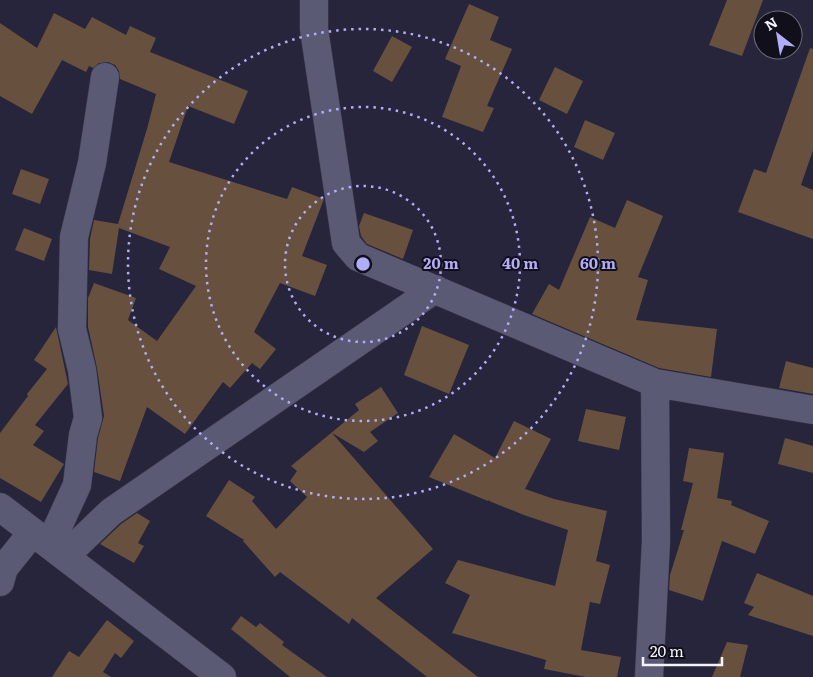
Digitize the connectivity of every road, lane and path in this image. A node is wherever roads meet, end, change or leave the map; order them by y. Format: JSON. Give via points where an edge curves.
{"nodes":[{"id":1,"x":314,"y":0,"type":"edge"},
{"id":2,"x":105,"y":77,"type":"dead end"},
{"id":3,"x":435,"y":289,"type":"junction"},
{"id":4,"x":655,"y":383,"type":"junction"},
{"id":5,"x":813,"y":410,"type":"edge"},
{"id":6,"x":77,"y":485,"type":"junction"},
{"id":7,"x":0,"y":507,"type":"edge"},
{"id":8,"x":111,"y":512,"type":"junction"},
{"id":9,"x":49,"y":544,"type":"junction"},
{"id":10,"x":1,"y":574,"type":"edge"},
{"id":11,"x":222,"y":677,"type":"edge"},
{"id":12,"x":649,"y":677,"type":"edge"}],
"edges":[{"from":1,"to":3,"type":"street","via":[[314,29],[346,243],[358,257]]},
{"from":2,"to":6,"type":"street","via":[[92,163],[74,237],[72,329],[82,370],[88,418]]},
{"from":3,"to":4,"type":"street"},
{"from":3,"to":8,"type":"street"},
{"from":4,"to":5,"type":"street"},
{"from":4,"to":12,"type":"street","via":[[656,541]]},
{"from":6,"to":8,"type":"street","via":[[84,497]]},
{"from":6,"to":9,"type":"street"},
{"from":7,"to":9,"type":"street"},
{"from":8,"to":9,"type":"street"},
{"from":9,"to":10,"type":"street"},
{"from":9,"to":11,"type":"street"}]}
